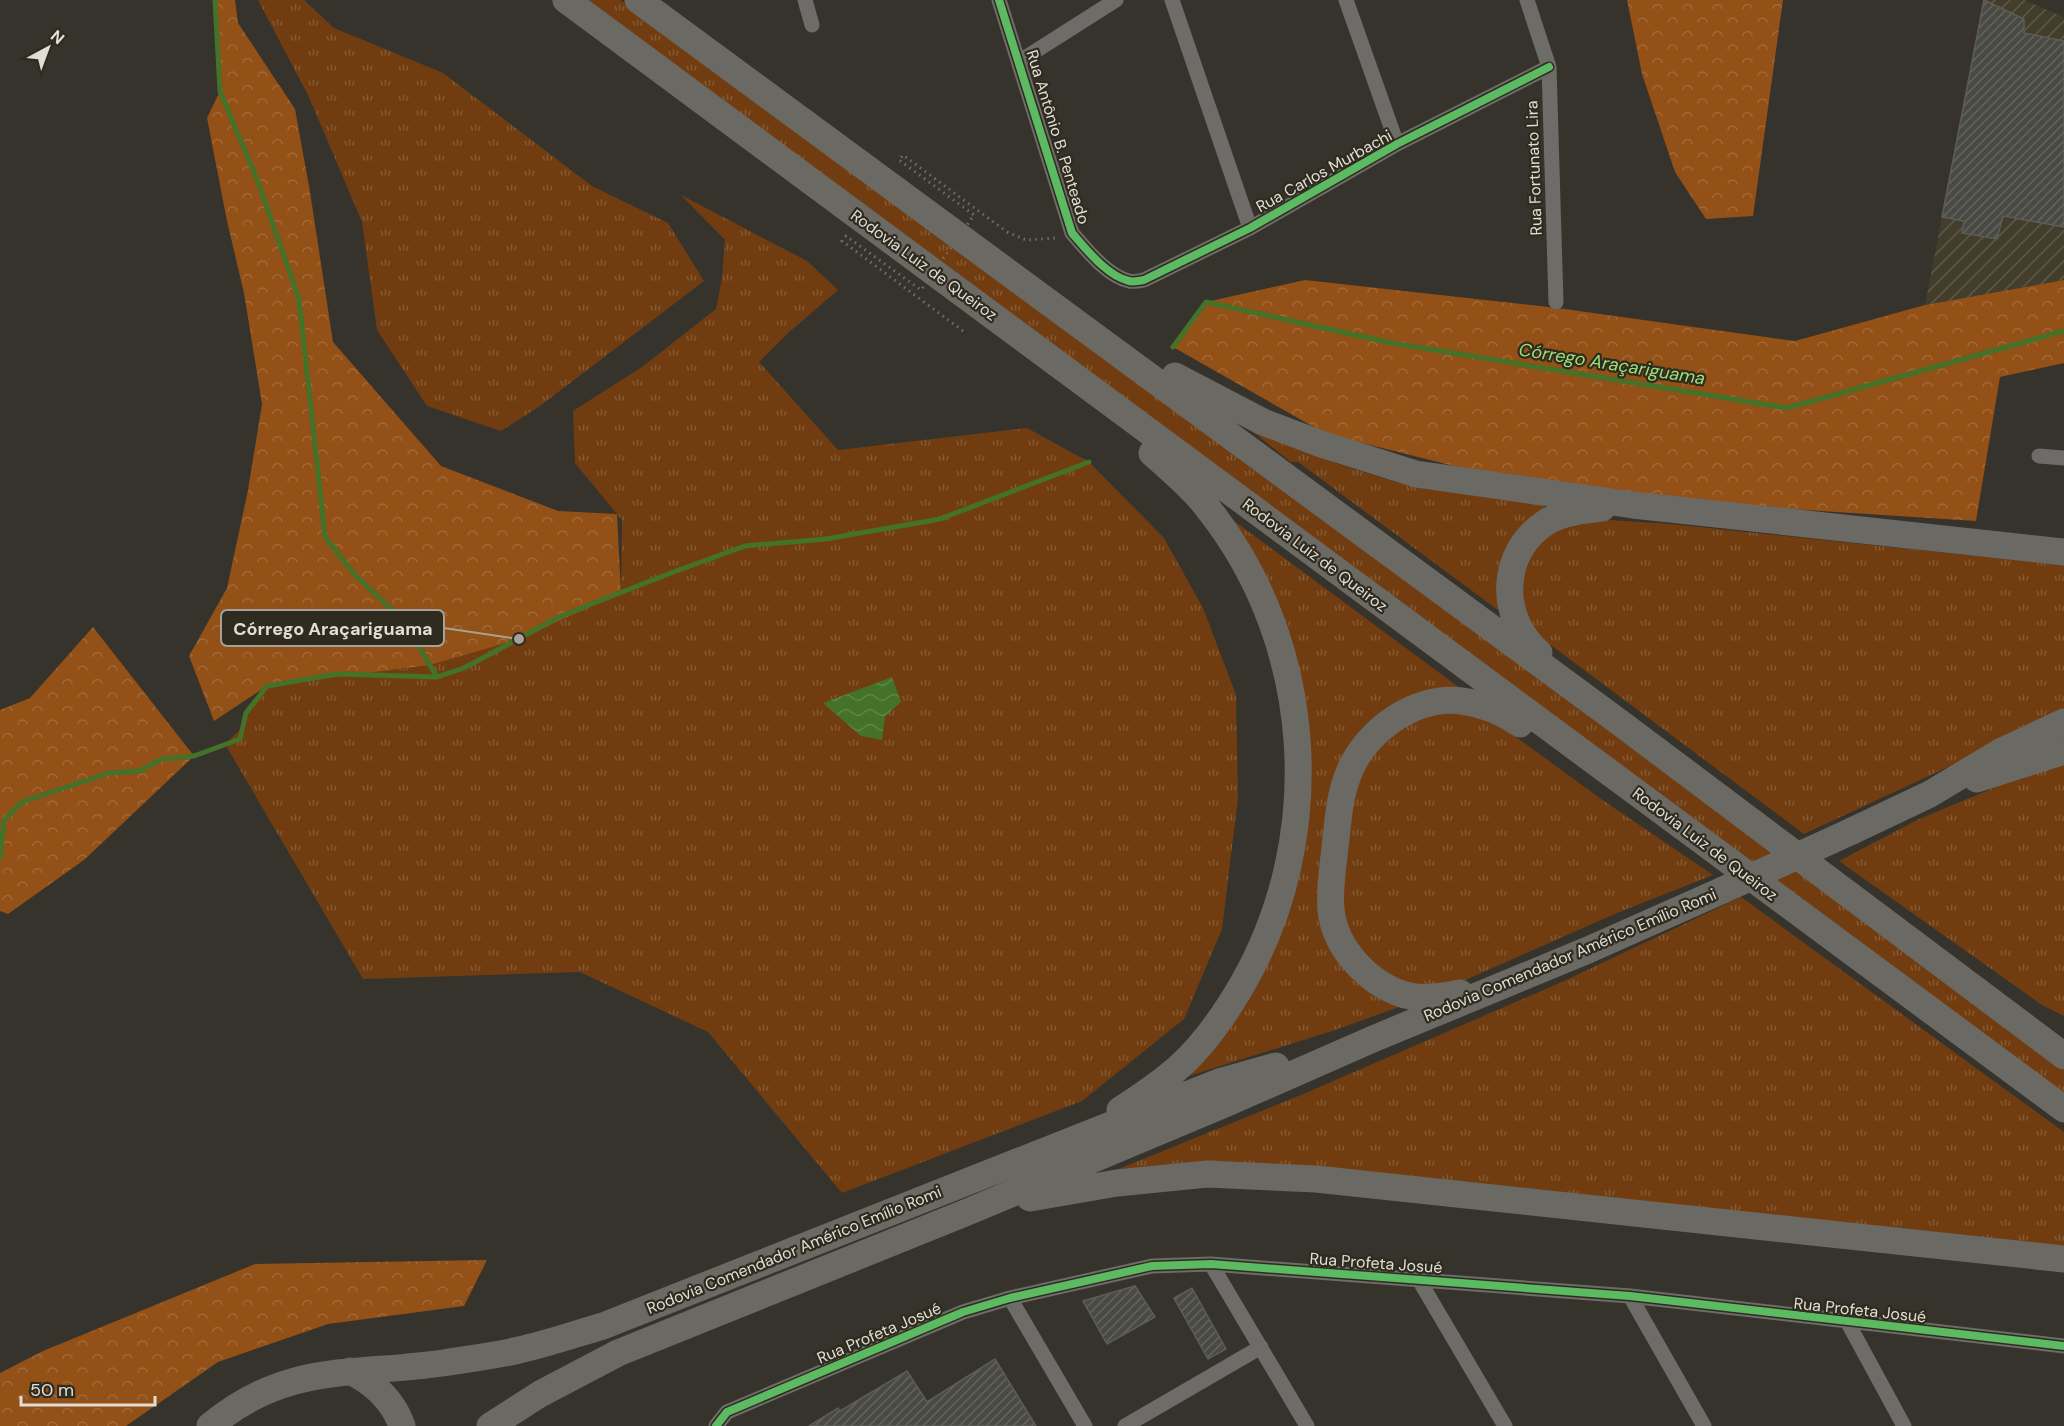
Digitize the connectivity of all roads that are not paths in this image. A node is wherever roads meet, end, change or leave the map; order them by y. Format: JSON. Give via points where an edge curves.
{"nodes":[{"id":1,"x":566,"y":0,"type":"edge"},
{"id":2,"x":638,"y":0,"type":"edge"},
{"id":3,"x":805,"y":0,"type":"edge"},
{"id":4,"x":999,"y":0,"type":"edge"},
{"id":5,"x":1116,"y":0,"type":"edge"},
{"id":6,"x":1172,"y":0,"type":"edge"},
{"id":7,"x":1346,"y":0,"type":"edge"},
{"id":8,"x":1527,"y":0,"type":"edge"},
{"id":9,"x":812,"y":25,"type":"dead end"},
{"id":10,"x":1020,"y":61,"type":"junction"},
{"id":11,"x":1549,"y":67,"type":"junction"},
{"id":12,"x":1397,"y":144,"type":"junction"},
{"id":13,"x":861,"y":164,"type":"junction"},
{"id":14,"x":1250,"y":228,"type":"junction"},
{"id":15,"x":1109,"y":270,"type":"joint"},
{"id":16,"x":971,"y":299,"type":"junction"},
{"id":17,"x":1556,"y":302,"type":"dead end"},
{"id":18,"x":2039,"y":456,"type":"dead end"},
{"id":19,"x":2064,"y":458,"type":"edge"},
{"id":20,"x":1633,"y":505,"type":"junction"},
{"id":21,"x":2064,"y":552,"type":"edge"},
{"id":22,"x":1615,"y":719,"type":"junction"},
{"id":23,"x":2064,"y":722,"type":"edge"},
{"id":24,"x":2064,"y":751,"type":"edge"},
{"id":25,"x":1930,"y":794,"type":"junction"},
{"id":26,"x":1722,"y":857,"type":"junction"},
{"id":27,"x":1588,"y":950,"type":"junction"},
{"id":28,"x":1941,"y":965,"type":"junction"},
{"id":29,"x":2064,"y":1032,"type":"edge"},
{"id":30,"x":1373,"y":1039,"type":"junction"},
{"id":31,"x":2064,"y":1056,"type":"edge"},
{"id":32,"x":2064,"y":1109,"type":"edge"},
{"id":33,"x":1066,"y":1142,"type":"junction"},
{"id":34,"x":965,"y":1213,"type":"junction"},
{"id":35,"x":2064,"y":1260,"type":"edge"},
{"id":36,"x":1211,"y":1264,"type":"junction"},
{"id":37,"x":1419,"y":1280,"type":"junction"},
{"id":38,"x":1630,"y":1296,"type":"junction"},
{"id":39,"x":1010,"y":1298,"type":"junction"},
{"id":40,"x":1848,"y":1323,"type":"junction"},
{"id":41,"x":2064,"y":1346,"type":"edge"},
{"id":42,"x":1261,"y":1347,"type":"junction"},
{"id":43,"x":350,"y":1371,"type":"junction"},
{"id":44,"x":210,"y":1426,"type":"edge"},
{"id":45,"x":402,"y":1426,"type":"edge"},
{"id":46,"x":490,"y":1426,"type":"edge"},
{"id":47,"x":716,"y":1426,"type":"edge"},
{"id":48,"x":1085,"y":1426,"type":"edge"},
{"id":49,"x":1125,"y":1426,"type":"edge"},
{"id":50,"x":1307,"y":1426,"type":"edge"},
{"id":51,"x":1505,"y":1426,"type":"edge"},
{"id":52,"x":1704,"y":1426,"type":"edge"},
{"id":53,"x":1904,"y":1426,"type":"edge"}],
"edges":[{"from":1,"to":16,"type":"highway","name":"Rodovia Luiz de Queiroz"},
{"from":2,"to":13,"type":"highway"},
{"from":3,"to":9,"type":"street"},
{"from":4,"to":10,"type":"street","name":"Rua Antônio B. Penteado"},
{"from":5,"to":10,"type":"street"},
{"from":6,"to":14,"type":"street"},
{"from":7,"to":12,"type":"street"},
{"from":8,"to":11,"type":"street","name":"Rua Fortunato Lira"},
{"from":10,"to":15,"type":"street","name":"Rua Antônio B. Penteado","via":[[1072,233]]},
{"from":11,"to":12,"type":"street","name":"Rua Carlos Murbachi"},
{"from":11,"to":17,"type":"street","name":"Rua Fortunato Lira"},
{"from":12,"to":14,"type":"street","name":"Rua Carlos Murbachi"},
{"from":13,"to":20,"type":"highway","via":[[1186,384],[1263,422],[1416,474]]},
{"from":13,"to":22,"type":"highway"},
{"from":14,"to":15,"type":"street","name":"Rua Carlos Murbachi","via":[[1144,280],[1128,281]]},
{"from":16,"to":26,"type":"highway","name":"Rodovia Luiz de Queiroz"},
{"from":16,"to":33,"type":"highway","via":[[1146,447],[1210,510],[1250,573],[1271,620],[1289,682],[1298,735],[1297,819],[1288,868],[1260,953],[1216,1026],[1179,1067]]},
{"from":18,"to":19,"type":"street"},
{"from":20,"to":21,"type":"highway"},
{"from":20,"to":22,"type":"highway","via":[[1579,510],[1547,522],[1520,550],[1509,578],[1516,619],[1532,646]]},
{"from":22,"to":28,"type":"highway"},
{"from":23,"to":25,"type":"highway","via":[[2000,752]]},
{"from":24,"to":25,"type":"highway"},
{"from":25,"to":27,"type":"highway","name":"Rodovia Comendador Américo Emílio Romi","bridge":true},
{"from":26,"to":27,"type":"highway","via":[[1506,714],[1484,705],[1460,700],[1435,703],[1393,719],[1373,734],[1358,753],[1340,801],[1331,883],[1331,912],[1340,939],[1356,963],[1381,984],[1429,998],[1458,994]]},
{"from":26,"to":32,"type":"highway","name":"Rodovia Luiz de Queiroz"},
{"from":27,"to":30,"type":"highway","name":"Rodovia Comendador Américo Emílio Romi"},
{"from":28,"to":29,"type":"highway"},
{"from":28,"to":31,"type":"highway"},
{"from":30,"to":33,"type":"highway","name":"Rodovia Comendador Américo Emílio Romi","via":[[1219,1082]]},
{"from":30,"to":34,"type":"highway","name":"Rodovia Comendador Américo Emílio Romi"},
{"from":33,"to":43,"type":"highway","name":"Rodovia Comendador Américo Emílio Romi","via":[[603,1326],[500,1354],[431,1365]]},
{"from":34,"to":35,"type":"highway","via":[[1054,1193],[1207,1174],[1316,1179]]},
{"from":34,"to":46,"type":"highway","name":"Rodovia Comendador Américo Emílio Romi","via":[[618,1353],[540,1394]]},
{"from":36,"to":37,"type":"street","name":"Rua Profeta Josué"},
{"from":36,"to":39,"type":"street","name":"Rua Profeta Josué","via":[[1152,1266]]},
{"from":36,"to":42,"type":"street"},
{"from":37,"to":38,"type":"street","name":"Rua Profeta Josué"},
{"from":37,"to":51,"type":"street"},
{"from":38,"to":40,"type":"street","name":"Rua Profeta Josué"},
{"from":38,"to":52,"type":"street"},
{"from":39,"to":47,"type":"street","name":"Rua Profeta Josué","via":[[963,1312],[727,1412]]},
{"from":39,"to":48,"type":"street"},
{"from":40,"to":41,"type":"street","name":"Rua Profeta Josué"},
{"from":40,"to":53,"type":"street"},
{"from":42,"to":49,"type":"street"},
{"from":42,"to":50,"type":"street"},
{"from":43,"to":44,"type":"highway","name":"Rodovia Comendador Américo Emílio Romi","via":[[286,1382],[256,1394]]},
{"from":43,"to":45,"type":"highway","via":[[381,1392]]}]}
